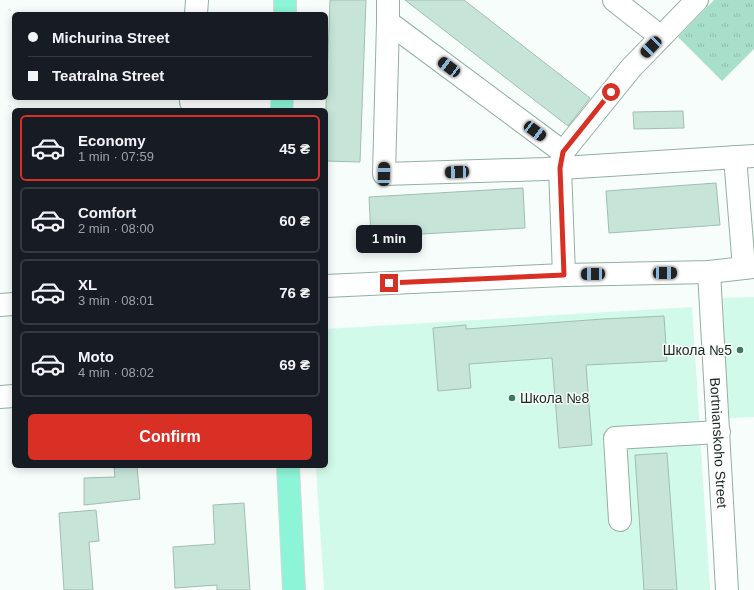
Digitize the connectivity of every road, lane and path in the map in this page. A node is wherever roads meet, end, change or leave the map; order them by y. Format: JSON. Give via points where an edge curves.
{"nodes":[{"id":1,"x":197,"y":0,"type":"edge"},
{"id":2,"x":285,"y":0,"type":"edge"},
{"id":3,"x":388,"y":0,"type":"edge"},
{"id":4,"x":614,"y":0,"type":"edge"},
{"id":5,"x":697,"y":0,"type":"edge"},
{"id":6,"x":196,"y":12,"type":"edge"},
{"id":7,"x":285,"y":12,"type":"edge"},
{"id":8,"x":388,"y":22,"type":"junction"},
{"id":9,"x":661,"y":37,"type":"junction"},
{"id":10,"x":191,"y":100,"type":"edge"},
{"id":11,"x":281,"y":106,"type":"edge"},
{"id":12,"x":744,"y":157,"type":"edge"},
{"id":13,"x":561,"y":160,"type":"junction"},
{"id":14,"x":749,"y":268,"type":"edge"},
{"id":15,"x":709,"y":272,"type":"junction"},
{"id":16,"x":564,"y":275,"type":"junction"},
{"id":17,"x":328,"y":286,"type":"edge"},
{"id":18,"x":12,"y":304,"type":"edge"},
{"id":19,"x":0,"y":305,"type":"edge"},
{"id":20,"x":12,"y":396,"type":"edge"},
{"id":21,"x":0,"y":397,"type":"edge"},
{"id":22,"x":718,"y":432,"type":"junction"},
{"id":23,"x":288,"y":468,"type":"edge"},
{"id":24,"x":620,"y":520,"type":"dead end"},
{"id":25,"x":294,"y":590,"type":"edge"},
{"id":26,"x":727,"y":590,"type":"edge"}],
"edges":[{"from":1,"to":6,"type":"street"},
{"from":2,"to":7,"type":"main road"},
{"from":3,"to":8,"type":"street"},
{"from":4,"to":9,"type":"street"},
{"from":5,"to":9,"type":"street"},
{"from":8,"to":13,"type":"street"},
{"from":8,"to":13,"type":"street","via":[[384,174]]},
{"from":9,"to":13,"type":"street","via":[[631,68]]},
{"from":10,"to":11,"type":"street"},
{"from":12,"to":13,"type":"street"},
{"from":12,"to":14,"type":"street"},
{"from":13,"to":16,"type":"street"},
{"from":14,"to":15,"type":"street"},
{"from":15,"to":16,"type":"street"},
{"from":15,"to":22,"type":"street","name":"Bortnianskoho Street"},
{"from":16,"to":17,"type":"street"},
{"from":18,"to":19,"type":"street"},
{"from":20,"to":21,"type":"street"},
{"from":22,"to":24,"type":"street","via":[[615,438]]},
{"from":22,"to":26,"type":"street","name":"Bortnianskoho Street"},
{"from":23,"to":25,"type":"main road"}]}
